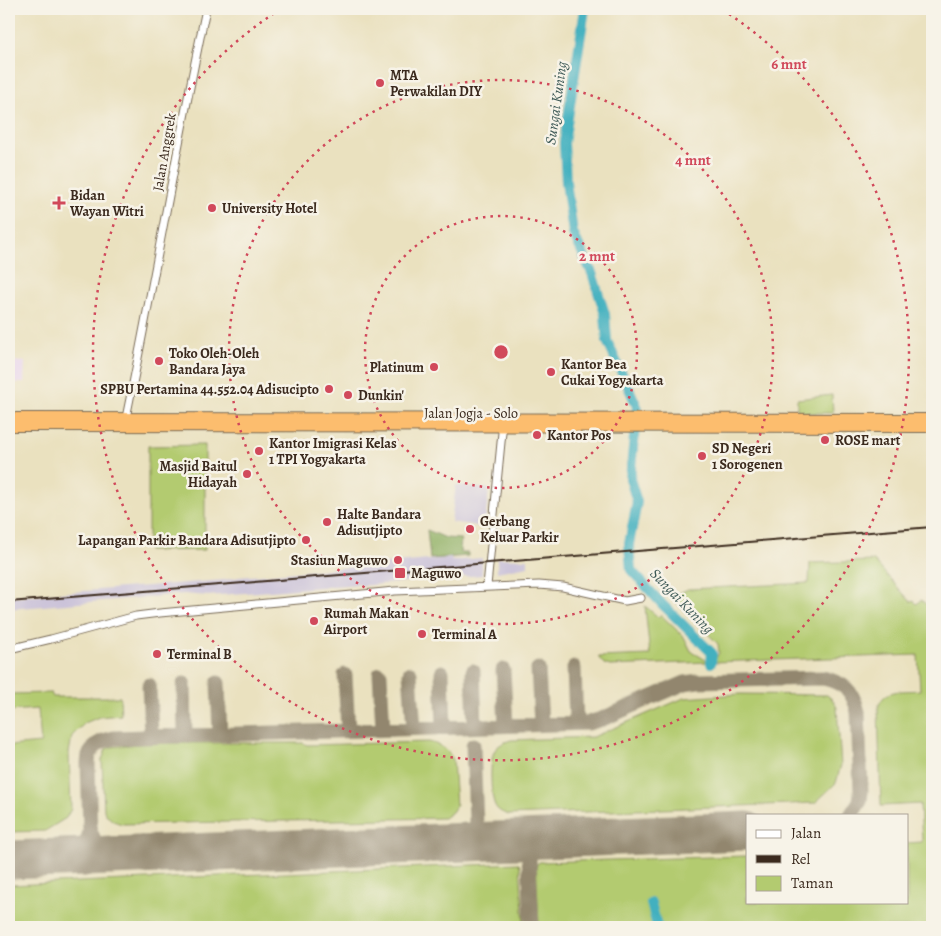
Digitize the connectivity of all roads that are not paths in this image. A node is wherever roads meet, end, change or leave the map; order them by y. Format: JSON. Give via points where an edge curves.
{"nodes":[{"id":1,"x":206,"y":9,"type":"edge"},
{"id":2,"x":9,"y":418,"type":"edge"},
{"id":3,"x":126,"y":418,"type":"junction"},
{"id":4,"x":932,"y":419,"type":"edge"},
{"id":5,"x":504,"y":422,"type":"junction"},
{"id":6,"x":645,"y":423,"type":"junction"},
{"id":7,"x":9,"y":426,"type":"edge"},
{"id":8,"x":932,"y":427,"type":"edge"},
{"id":9,"x":489,"y":577,"type":"junction"},
{"id":10,"x":489,"y":586,"type":"junction"},
{"id":11,"x":641,"y":598,"type":"dead end"},
{"id":12,"x":9,"y":649,"type":"edge"}],
"edges":[{"from":1,"to":3,"type":"street","name":"Jalan Anggrek"},
{"from":2,"to":3,"type":"highway","name":"Jalan Jogja - Solo"},
{"from":3,"to":5,"type":"highway","name":"Jalan Jogja - Solo"},
{"from":4,"to":6,"type":"highway","name":"Jalan Jogja - Solo"},
{"from":5,"to":6,"type":"highway","name":"Jalan Jogja - Solo"},
{"from":5,"to":7,"type":"highway","name":"Jalan Jogja - Solo"},
{"from":5,"to":9,"type":"street"},
{"from":6,"to":8,"type":"highway","name":"Jalan Jogja - Solo"},
{"from":9,"to":10,"type":"street","via":[[493,582]]},
{"from":9,"to":10,"type":"street","via":[[485,583]]},
{"from":10,"to":11,"type":"street","via":[[553,586],[626,601]]},
{"from":10,"to":12,"type":"street","via":[[369,592],[136,616]]}]}
